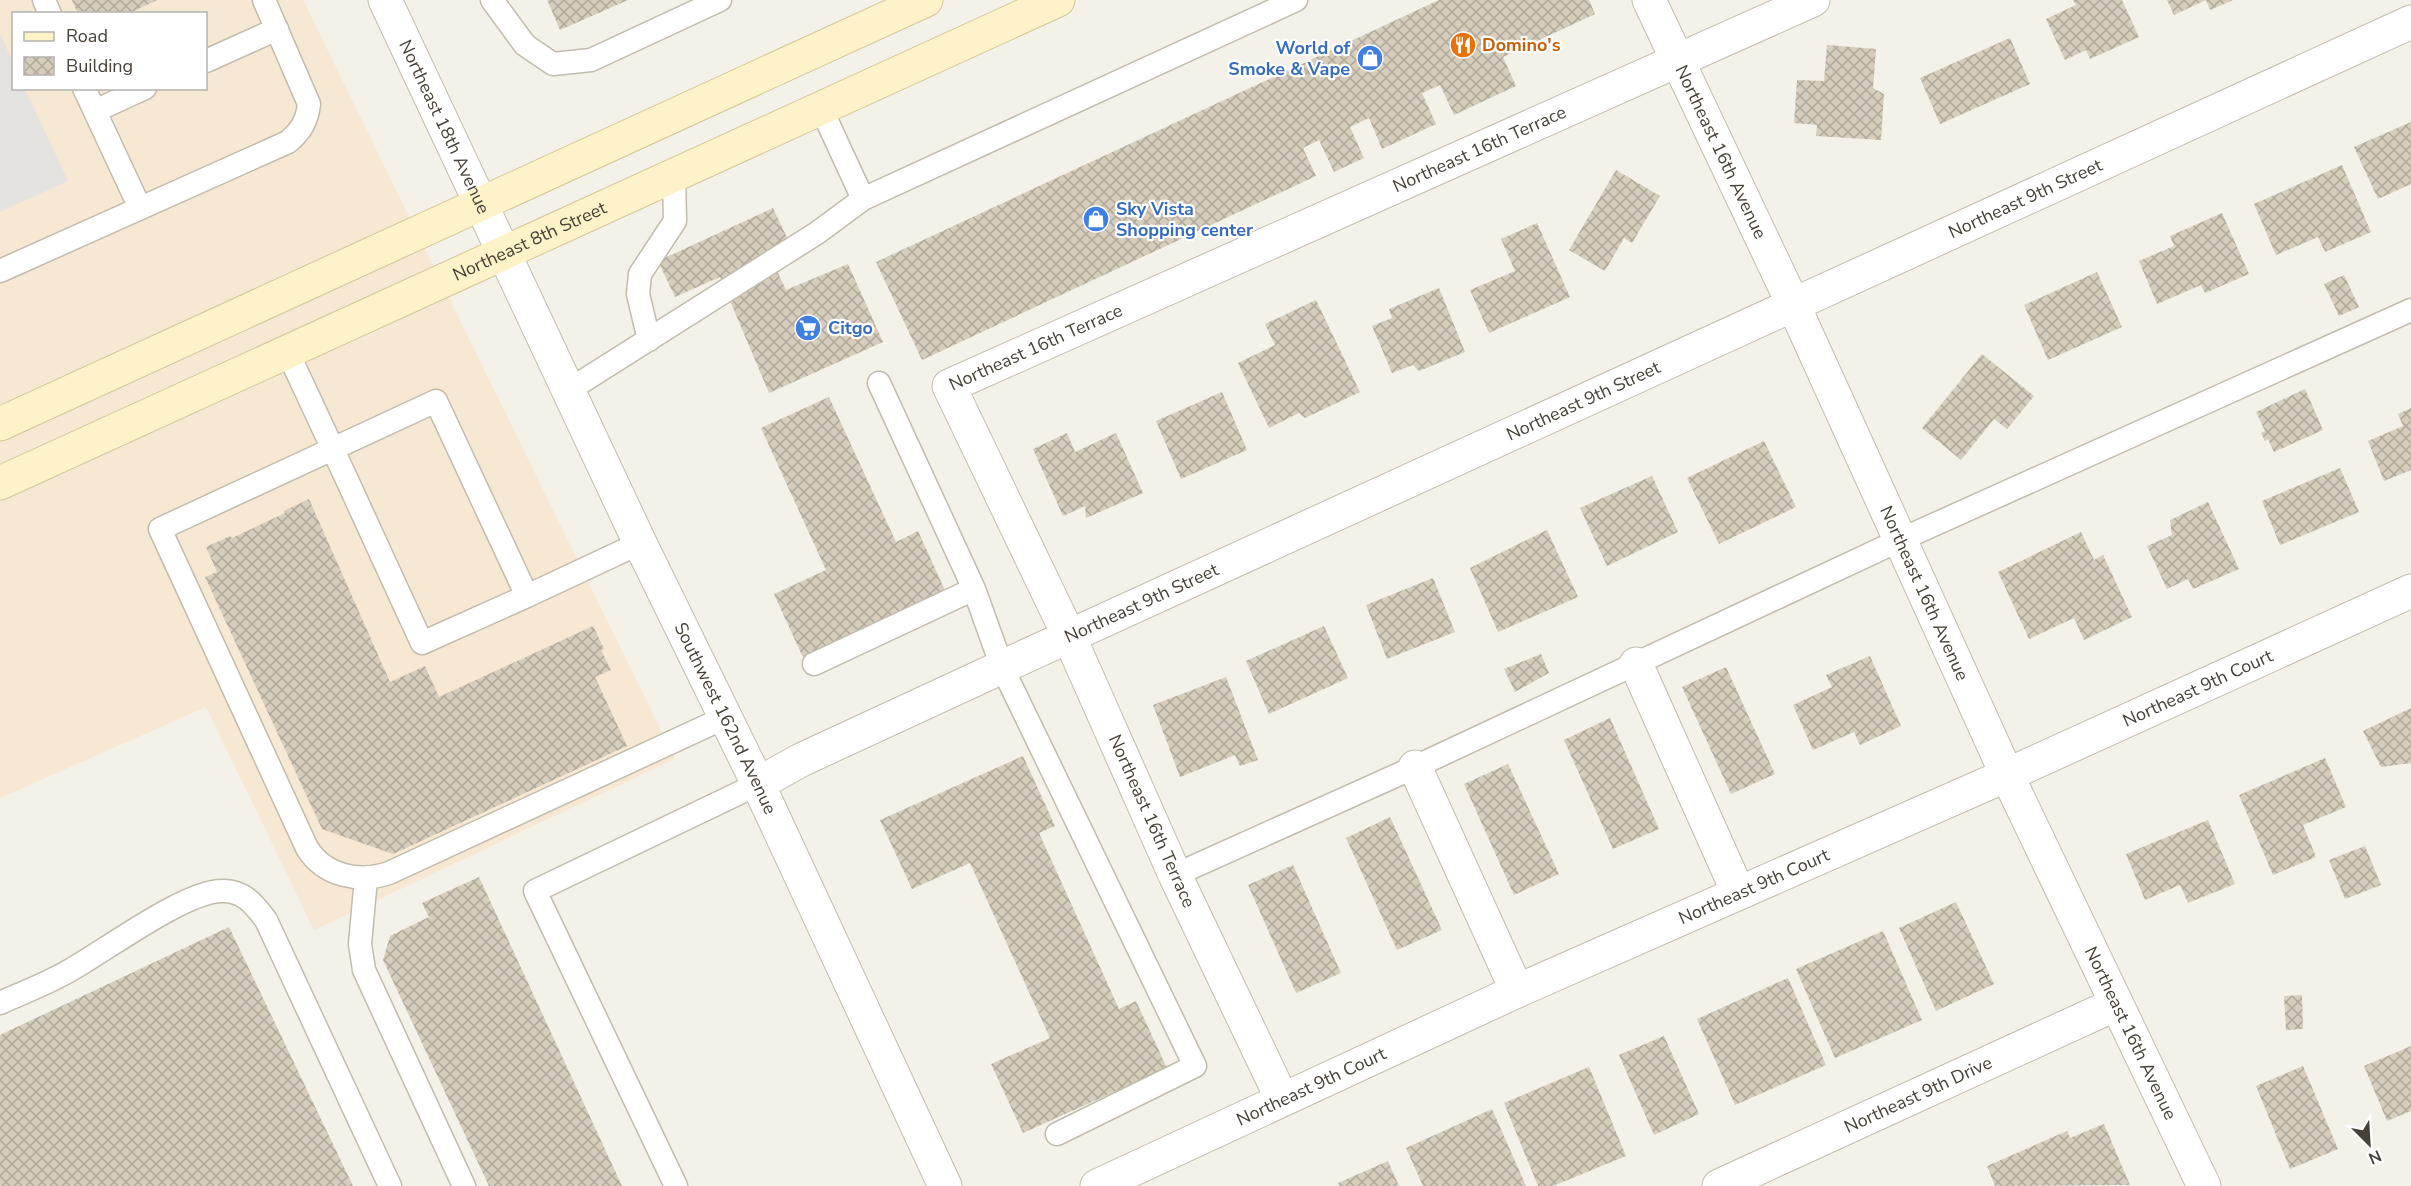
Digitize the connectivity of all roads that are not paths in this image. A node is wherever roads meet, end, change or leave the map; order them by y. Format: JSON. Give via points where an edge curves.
{"nodes":[{"id":1,"x":264,"y":0,"type":"edge"},
{"id":2,"x":492,"y":0,"type":"edge"},
{"id":3,"x":720,"y":0,"type":"edge"},
{"id":4,"x":926,"y":0,"type":"edge"},
{"id":5,"x":1058,"y":0,"type":"edge"},
{"id":6,"x":1296,"y":0,"type":"edge"},
{"id":7,"x":1813,"y":0,"type":"edge"},
{"id":8,"x":392,"y":2,"type":"edge"},
{"id":9,"x":1656,"y":2,"type":"edge"},
{"id":10,"x":2411,"y":22,"type":"edge"},
{"id":11,"x":277,"y":29,"type":"junction"},
{"id":12,"x":207,"y":61,"type":"edge"},
{"id":13,"x":1679,"y":61,"type":"junction"},
{"id":14,"x":85,"y":90,"type":"edge"},
{"id":15,"x":141,"y":90,"type":"edge"},
{"id":16,"x":821,"y":108,"type":"junction"},
{"id":17,"x":95,"y":111,"type":"junction"},
{"id":18,"x":674,"y":176,"type":"junction"},
{"id":19,"x":863,"y":199,"type":"junction"},
{"id":20,"x":480,"y":204,"type":"junction"},
{"id":21,"x":140,"y":208,"type":"junction"},
{"id":22,"x":504,"y":254,"type":"junction"},
{"id":23,"x":0,"y":271,"type":"edge"},
{"id":24,"x":1794,"y":304,"type":"junction"},
{"id":25,"x":2411,"y":310,"type":"edge"},
{"id":26,"x":649,"y":340,"type":"junction"},
{"id":27,"x":287,"y":351,"type":"junction"},
{"id":28,"x":879,"y":383,"type":"dead end"},
{"id":29,"x":568,"y":390,"type":"junction"},
{"id":30,"x":0,"y":424,"type":"edge"},
{"id":31,"x":333,"y":449,"type":"junction"},
{"id":32,"x":0,"y":483,"type":"edge"},
{"id":33,"x":1900,"y":540,"type":"junction"},
{"id":34,"x":640,"y":543,"type":"junction"},
{"id":35,"x":974,"y":589,"type":"junction"},
{"id":36,"x":2411,"y":591,"type":"edge"},
{"id":37,"x":526,"y":596,"type":"junction"},
{"id":38,"x":1069,"y":636,"type":"junction"},
{"id":39,"x":814,"y":663,"type":"dead end"},
{"id":40,"x":1636,"y":664,"type":"junction"},
{"id":41,"x":1002,"y":667,"type":"junction"},
{"id":42,"x":726,"y":717,"type":"junction"},
{"id":43,"x":1415,"y":767,"type":"junction"},
{"id":44,"x":2007,"y":774,"type":"junction"},
{"id":45,"x":758,"y":784,"type":"junction"},
{"id":46,"x":1175,"y":875,"type":"junction"},
{"id":47,"x":366,"y":878,"type":"junction"},
{"id":48,"x":1737,"y":892,"type":"junction"},
{"id":49,"x":1517,"y":991,"type":"junction"},
{"id":50,"x":0,"y":1003,"type":"edge"},
{"id":51,"x":2116,"y":1004,"type":"junction"},
{"id":52,"x":1282,"y":1099,"type":"junction"},
{"id":53,"x":1057,"y":1134,"type":"dead end"},
{"id":54,"x":390,"y":1186,"type":"edge"},
{"id":55,"x":464,"y":1186,"type":"edge"},
{"id":56,"x":676,"y":1186,"type":"edge"},
{"id":57,"x":945,"y":1186,"type":"edge"},
{"id":58,"x":1097,"y":1186,"type":"edge"},
{"id":59,"x":1719,"y":1186,"type":"edge"},
{"id":60,"x":2204,"y":1186,"type":"edge"}],
"edges":[{"from":1,"to":11,"type":"lane"},
{"from":2,"to":3,"type":"lane","via":[[525,45],[554,64],[591,60]]},
{"from":4,"to":20,"type":"main road"},
{"from":5,"to":16,"type":"main road","name":"Northeast 8th Street"},
{"from":6,"to":19,"type":"lane"},
{"from":7,"to":13,"type":"street"},
{"from":8,"to":20,"type":"street","name":"Northeast 18th Avenue"},
{"from":9,"to":13,"type":"street","name":"Northeast 16th Avenue"},
{"from":10,"to":24,"type":"street","name":"Northeast 9th Street"},
{"from":11,"to":12,"type":"lane"},
{"from":11,"to":21,"type":"lane","via":[[309,104],[307,118],[298,133],[288,142]]},
{"from":13,"to":24,"type":"street","name":"Northeast 16th Avenue"},
{"from":13,"to":38,"type":"street","name":"Northeast 16th Terrace","via":[[949,386]]},
{"from":14,"to":17,"type":"lane"},
{"from":15,"to":17,"type":"lane"},
{"from":16,"to":18,"type":"main road","name":"Northeast 8th Street"},
{"from":16,"to":19,"type":"lane"},
{"from":17,"to":21,"type":"lane"},
{"from":18,"to":22,"type":"main road","name":"Northeast 8th Street"},
{"from":18,"to":26,"type":"lane","via":[[675,221],[640,274],[638,294]]},
{"from":19,"to":26,"type":"lane","via":[[818,233]]},
{"from":20,"to":22,"type":"street","name":"Northeast 18th Avenue"},
{"from":20,"to":30,"type":"main road"},
{"from":21,"to":23,"type":"lane"},
{"from":22,"to":27,"type":"main road","name":"Northeast 8th Street"},
{"from":22,"to":29,"type":"street","name":"Southwest 162nd Avenue"},
{"from":24,"to":33,"type":"street","name":"Northeast 16th Avenue"},
{"from":24,"to":38,"type":"street","name":"Northeast 9th Street"},
{"from":25,"to":33,"type":"lane"},
{"from":26,"to":29,"type":"lane"},
{"from":27,"to":31,"type":"lane"},
{"from":27,"to":32,"type":"main road","name":"Northeast 8th Street"},
{"from":28,"to":35,"type":"lane"},
{"from":29,"to":34,"type":"street","name":"Southwest 162nd Avenue"},
{"from":31,"to":37,"type":"lane","via":[[422,643]]},
{"from":31,"to":37,"type":"lane","via":[[436,401]]},
{"from":31,"to":47,"type":"lane","via":[[160,529],[307,848],[313,858],[335,872]]},
{"from":33,"to":40,"type":"lane"},
{"from":33,"to":44,"type":"street","name":"Northeast 16th Avenue"},
{"from":34,"to":37,"type":"lane"},
{"from":34,"to":42,"type":"street","name":"Southwest 162nd Avenue"},
{"from":35,"to":39,"type":"lane"},
{"from":35,"to":41,"type":"lane"},
{"from":36,"to":44,"type":"street","name":"Northeast 9th Court"},
{"from":38,"to":41,"type":"street","name":"Northeast 9th Street"},
{"from":38,"to":46,"type":"street","name":"Northeast 16th Terrace"},
{"from":40,"to":43,"type":"lane"},
{"from":40,"to":48,"type":"street"},
{"from":41,"to":45,"type":"street","name":"Northeast 9th Street","via":[[801,760]]},
{"from":41,"to":53,"type":"lane","via":[[1196,1066]]},
{"from":42,"to":45,"type":"street","name":"Southwest 162nd Avenue"},
{"from":42,"to":47,"type":"lane","via":[[389,873]]},
{"from":43,"to":46,"type":"lane"},
{"from":43,"to":49,"type":"street"},
{"from":44,"to":48,"type":"street","name":"Northeast 9th Court"},
{"from":44,"to":51,"type":"street","name":"Northeast 16th Avenue"},
{"from":45,"to":56,"type":"lane","via":[[535,891]]},
{"from":45,"to":57,"type":"street","name":"Southwest 162nd Avenue"},
{"from":46,"to":52,"type":"street","name":"Northeast 16th Terrace"},
{"from":47,"to":55,"type":"lane","via":[[360,944],[364,970]]},
{"from":48,"to":49,"type":"street","name":"Northeast 9th Court"},
{"from":49,"to":52,"type":"street","name":"Northeast 9th Court"},
{"from":50,"to":54,"type":"lane","via":[[66,974],[196,896],[222,891],[239,893],[253,902],[266,920]]},
{"from":51,"to":59,"type":"street","name":"Northeast 9th Drive"},
{"from":51,"to":60,"type":"street","name":"Northeast 16th Avenue"},
{"from":52,"to":58,"type":"street","name":"Northeast 9th Court"}]}
